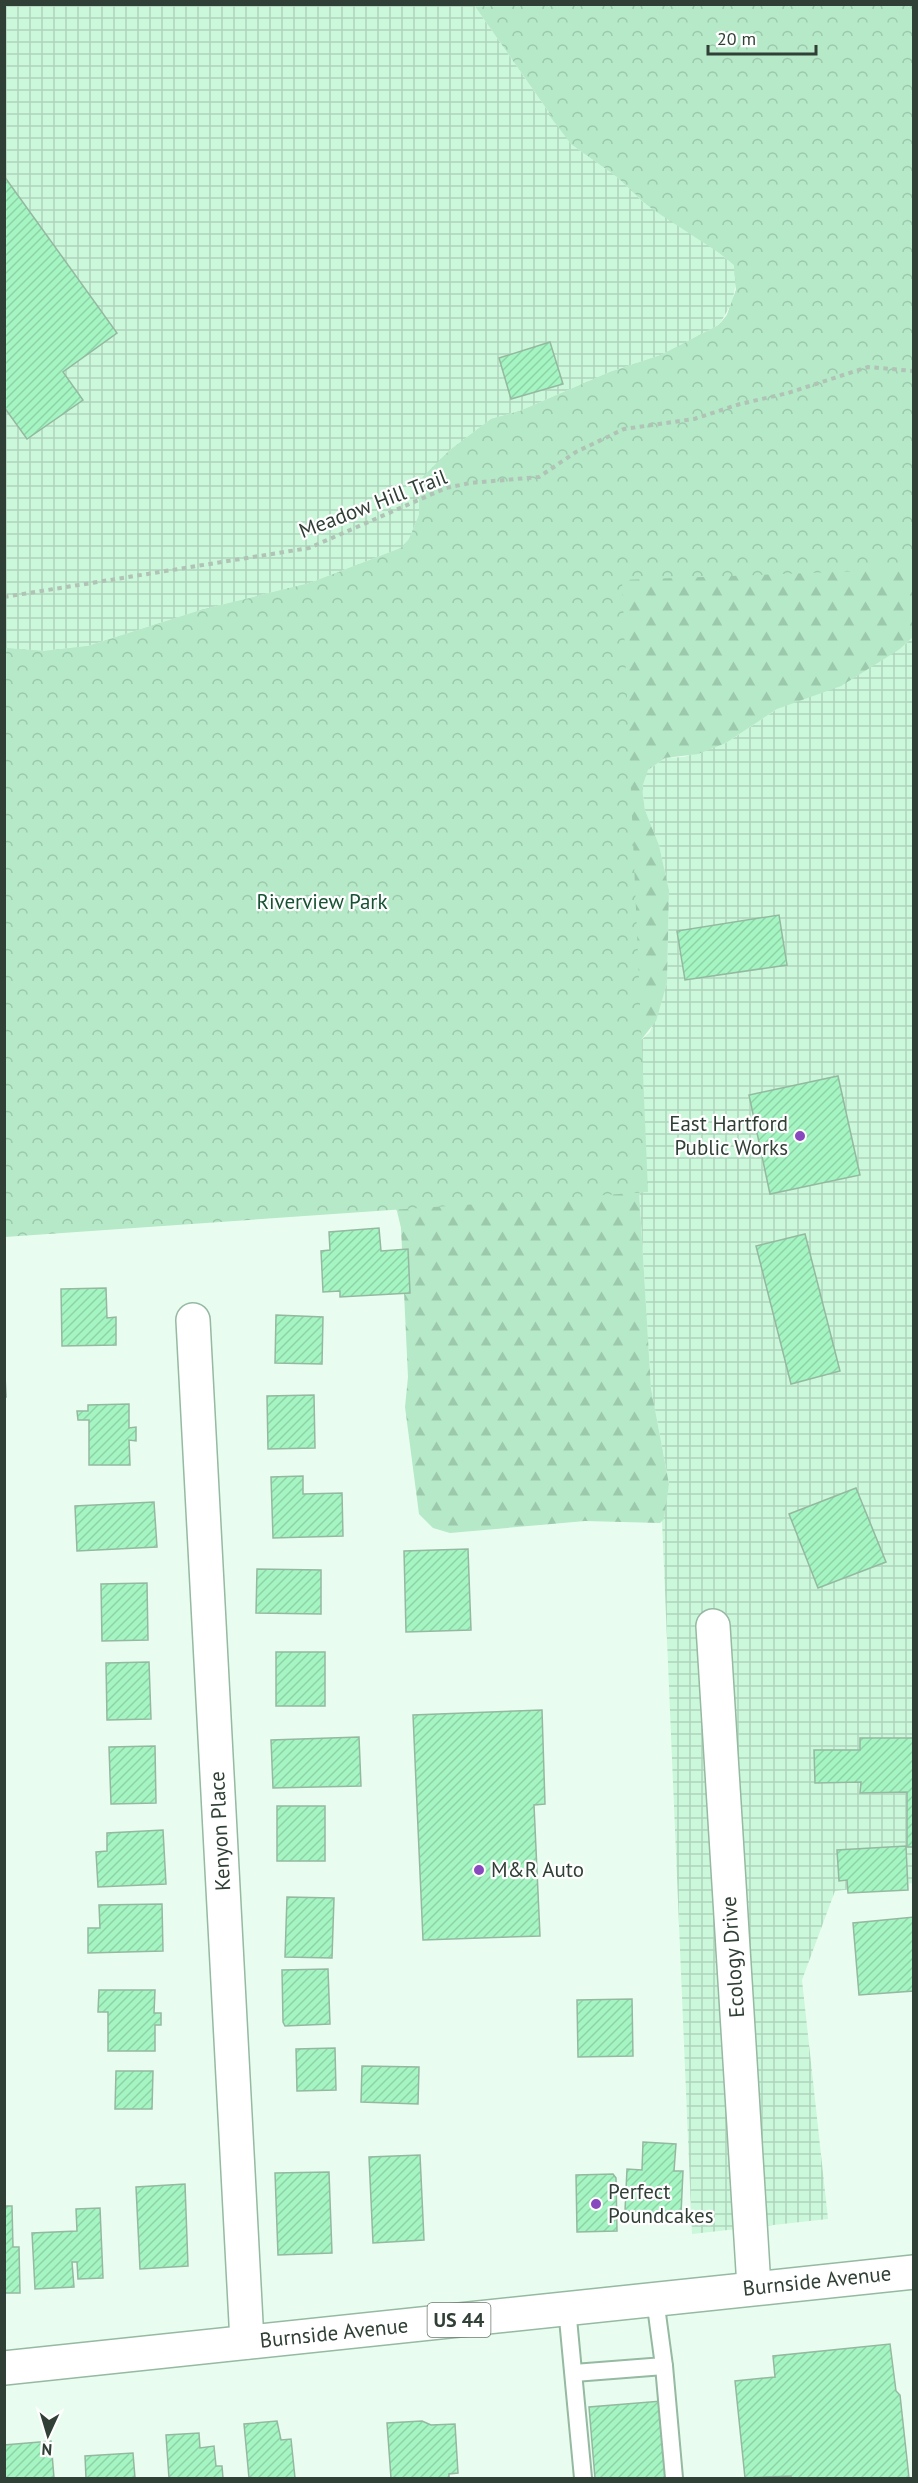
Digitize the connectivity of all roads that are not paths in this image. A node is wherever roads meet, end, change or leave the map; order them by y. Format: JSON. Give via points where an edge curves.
{"nodes":[{"id":1,"x":193,"y":1320,"type":"dead end"},
{"id":2,"x":713,"y":1626,"type":"dead end"},
{"id":3,"x":914,"y":2271,"type":"edge"},
{"id":4,"x":754,"y":2288,"type":"junction"},
{"id":5,"x":655,"y":2299,"type":"junction"},
{"id":6,"x":567,"y":2308,"type":"junction"},
{"id":7,"x":247,"y":2342,"type":"junction"},
{"id":8,"x":664,"y":2366,"type":"junction"},
{"id":9,"x":4,"y":2368,"type":"edge"},
{"id":10,"x":573,"y":2373,"type":"junction"},
{"id":11,"x":583,"y":2478,"type":"edge"},
{"id":12,"x":674,"y":2478,"type":"edge"}],
"edges":[{"from":1,"to":7,"type":"street","name":"Kenyon Place"},
{"from":2,"to":4,"type":"street","name":"Ecology Drive"},
{"from":3,"to":4,"type":"street","name":"Burnside Avenue","number":"US 44"},
{"from":4,"to":5,"type":"street","name":"Burnside Avenue","number":"US 44"},
{"from":5,"to":6,"type":"street","name":"Burnside Avenue","number":"US 44"},
{"from":5,"to":8,"type":"lane"},
{"from":6,"to":7,"type":"street","name":"Burnside Avenue","number":"US 44"},
{"from":6,"to":10,"type":"lane"},
{"from":7,"to":9,"type":"street","name":"Burnside Avenue","number":"US 44"},
{"from":8,"to":10,"type":"lane"},
{"from":8,"to":12,"type":"lane"},
{"from":10,"to":11,"type":"lane"}]}
